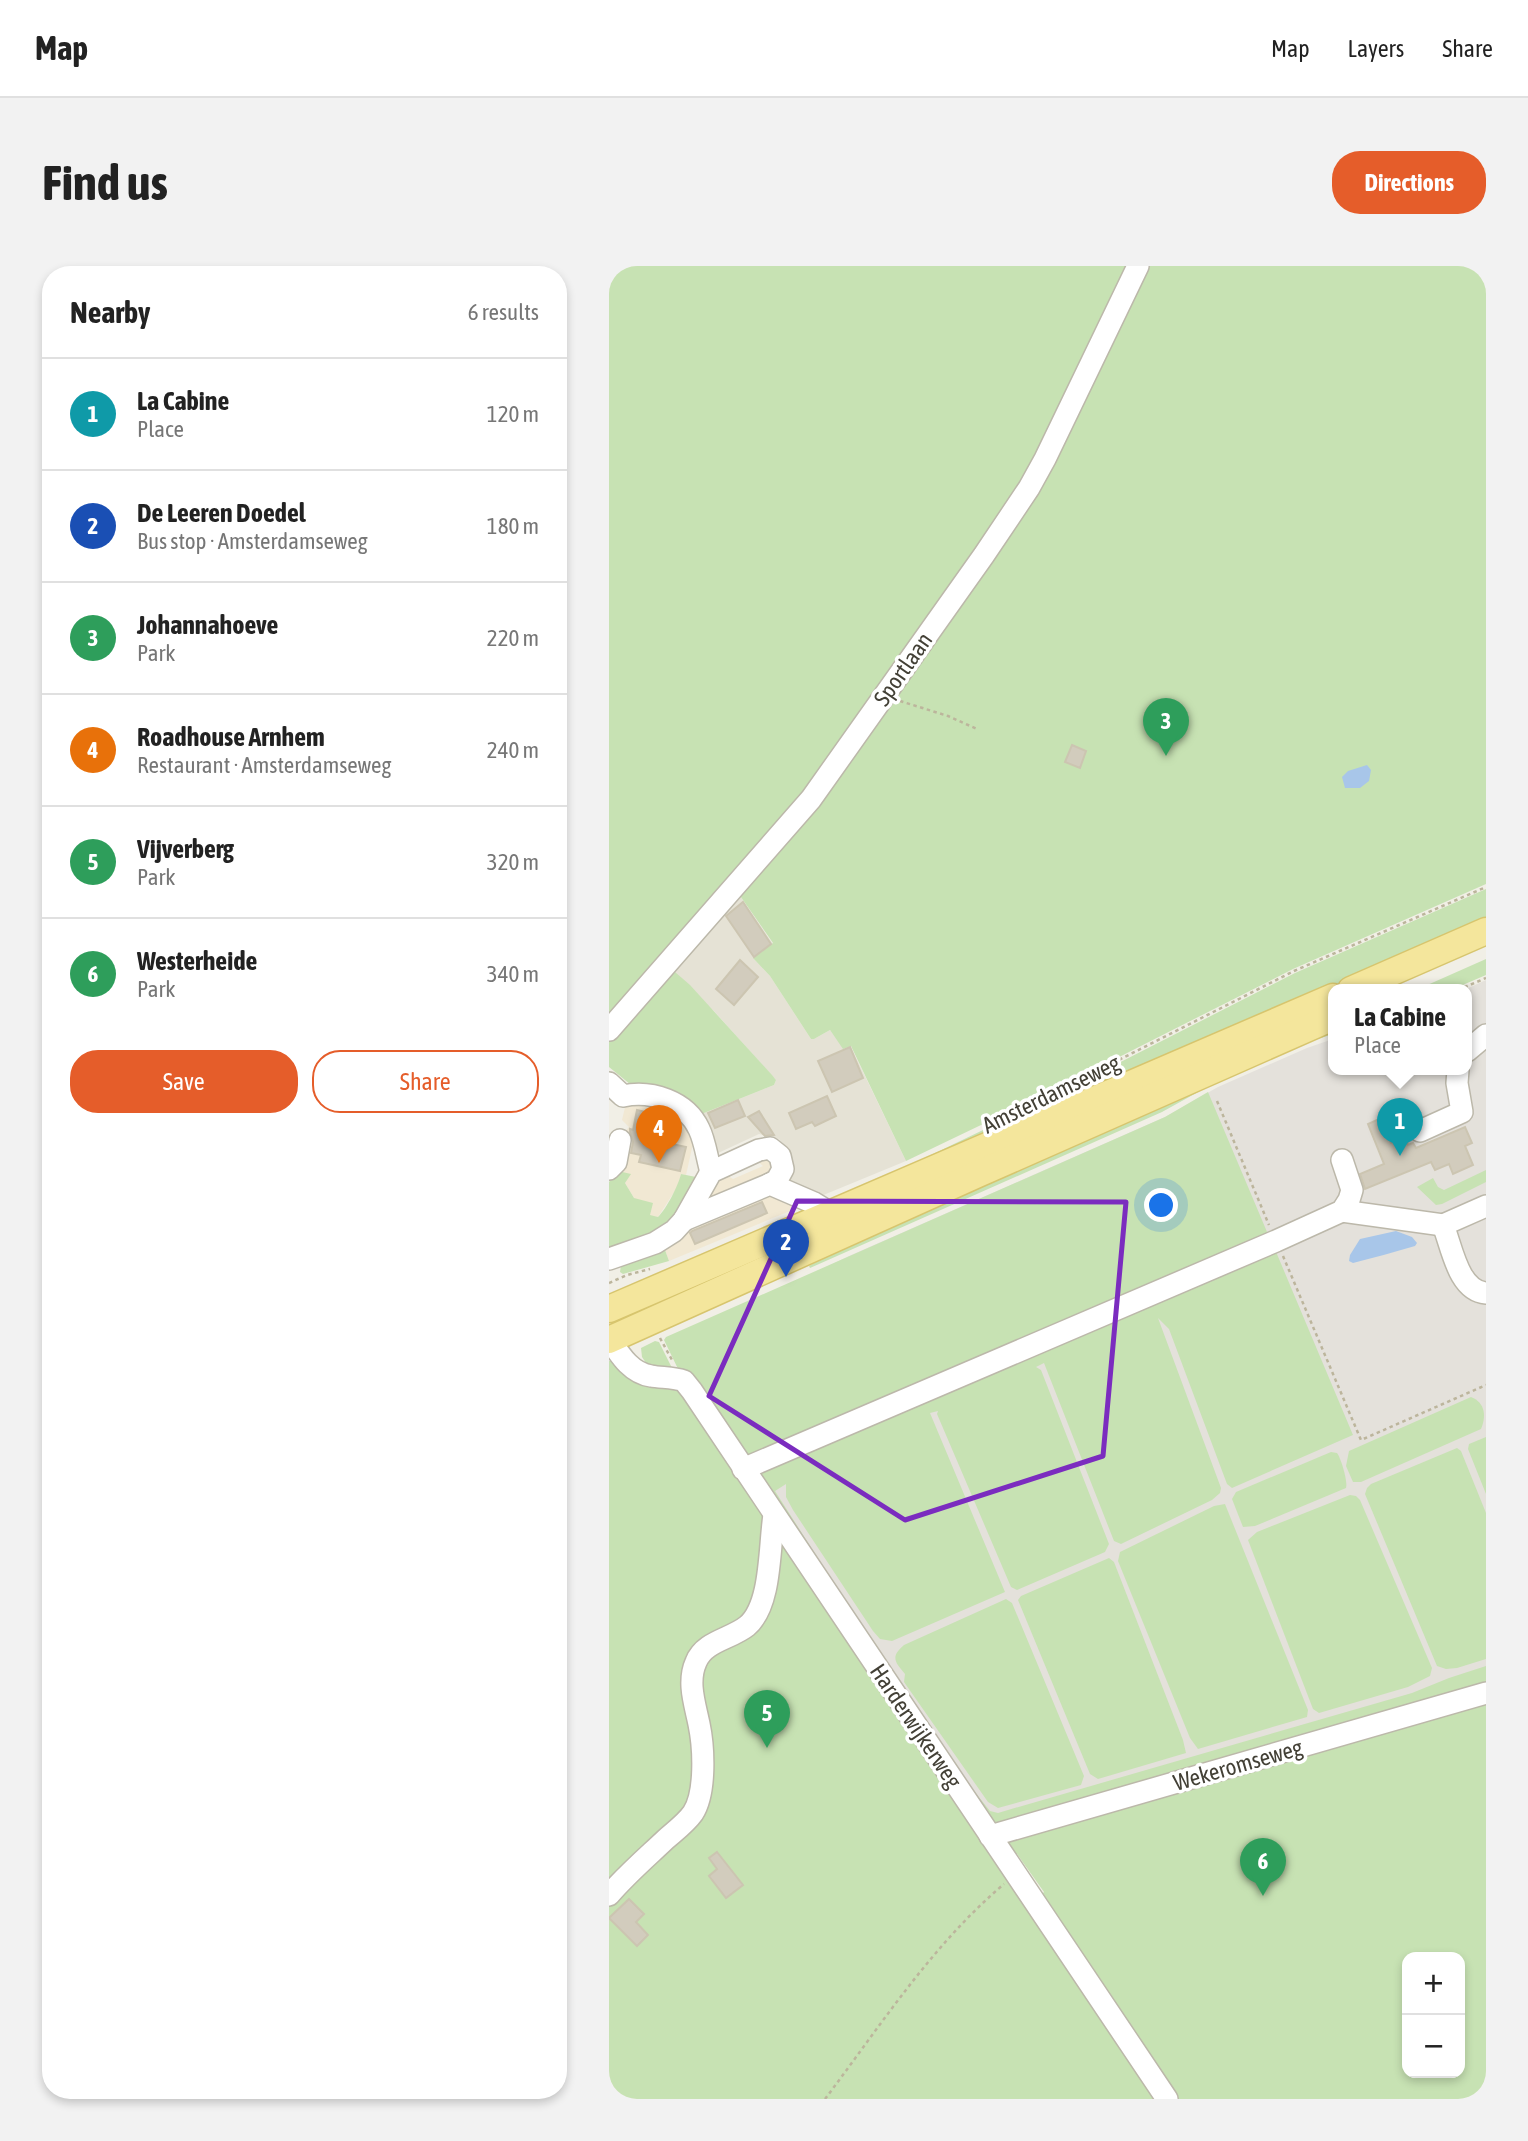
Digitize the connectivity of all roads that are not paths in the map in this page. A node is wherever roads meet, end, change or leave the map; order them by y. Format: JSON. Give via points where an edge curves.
{"nodes":[{"id":1,"x":1138,"y":266,"type":"edge"},
{"id":2,"x":1486,"y":931,"type":"edge"},
{"id":3,"x":1486,"y":950,"type":"edge"},
{"id":4,"x":1365,"y":984,"type":"edge"},
{"id":5,"x":1410,"y":984,"type":"edge"},
{"id":6,"x":1328,"y":999,"type":"edge"},
{"id":7,"x":1328,"y":1019,"type":"edge"},
{"id":8,"x":609,"y":1031,"type":"edge"},
{"id":9,"x":1486,"y":1035,"type":"edge"},
{"id":10,"x":1472,"y":1047,"type":"edge"},
{"id":11,"x":1458,"y":1075,"type":"edge"},
{"id":12,"x":609,"y":1083,"type":"edge"},
{"id":13,"x":1420,"y":1131,"type":"dead end"},
{"id":14,"x":619,"y":1140,"type":"dead end"},
{"id":15,"x":1342,"y":1160,"type":"dead end"},
{"id":16,"x":609,"y":1169,"type":"edge"},
{"id":17,"x":711,"y":1172,"type":"junction"},
{"id":18,"x":770,"y":1184,"type":"junction"},
{"id":19,"x":1486,"y":1206,"type":"edge"},
{"id":20,"x":1342,"y":1211,"type":"junction"},
{"id":21,"x":832,"y":1214,"type":"junction"},
{"id":22,"x":684,"y":1220,"type":"junction"},
{"id":23,"x":1443,"y":1225,"type":"junction"},
{"id":24,"x":609,"y":1259,"type":"edge"},
{"id":25,"x":1486,"y":1293,"type":"edge"},
{"id":26,"x":610,"y":1299,"type":"edge"},
{"id":27,"x":613,"y":1338,"type":"edge"},
{"id":28,"x":743,"y":1469,"type":"junction"},
{"id":29,"x":775,"y":1514,"type":"junction"},
{"id":30,"x":1486,"y":1693,"type":"edge"},
{"id":31,"x":990,"y":1836,"type":"junction"},
{"id":32,"x":609,"y":1895,"type":"edge"},
{"id":33,"x":1167,"y":2099,"type":"edge"}],
"edges":[{"from":1,"to":8,"type":"street","name":"Sportlaan","via":[[1029,488],[794,820]]},
{"from":2,"to":4,"type":"main road"},
{"from":3,"to":5,"type":"main road"},
{"from":6,"to":21,"type":"main road","name":"Amsterdamseweg"},
{"from":7,"to":27,"type":"main road","name":"Amsterdamseweg"},
{"from":9,"to":10,"type":"street"},
{"from":11,"to":13,"type":"street","via":[[1462,1112]]},
{"from":12,"to":17,"type":"street","via":[[623,1096],[661,1098],[691,1116],[700,1130]]},
{"from":14,"to":16,"type":"street","via":[[616,1162]]},
{"from":15,"to":20,"type":"street","via":[[1352,1190]]},
{"from":17,"to":18,"type":"street","via":[[770,1149],[780,1156],[783,1169]]},
{"from":17,"to":22,"type":"street"},
{"from":18,"to":21,"type":"street"},
{"from":18,"to":22,"type":"street"},
{"from":19,"to":23,"type":"street"},
{"from":20,"to":23,"type":"street"},
{"from":20,"to":28,"type":"street"},
{"from":21,"to":26,"type":"main road","name":"Amsterdamseweg"},
{"from":22,"to":24,"type":"street","via":[[655,1244]]},
{"from":23,"to":25,"type":"street","via":[[1463,1279],[1477,1293]]},
{"from":26,"to":27,"type":"main road"},
{"from":27,"to":28,"type":"street","name":"Harderwijkerweg","via":[[633,1368],[684,1381]]},
{"from":28,"to":29,"type":"street","name":"Harderwijkerweg"},
{"from":29,"to":31,"type":"street","name":"Harderwijkerweg"},
{"from":29,"to":32,"type":"street","via":[[767,1582],[758,1610],[747,1625],[703,1651],[693,1671],[702,1745],[698,1801],[685,1822]]},
{"from":30,"to":31,"type":"street","name":"Wekeromseweg"},
{"from":31,"to":33,"type":"street","name":"Harderwijkerweg"}]}
